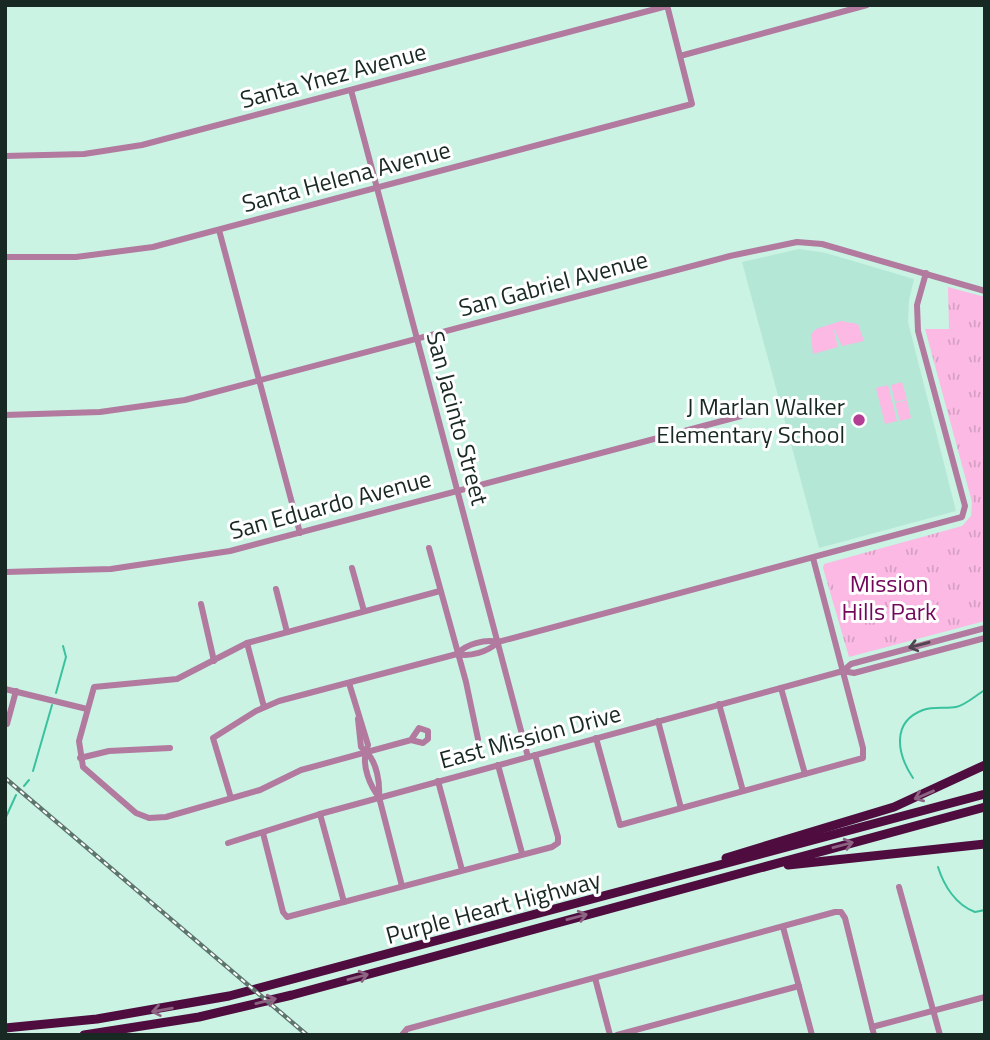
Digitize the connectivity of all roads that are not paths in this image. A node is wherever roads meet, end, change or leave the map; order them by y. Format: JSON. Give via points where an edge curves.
{"nodes":[{"id":1,"x":867,"y":5,"type":"edge"},
{"id":2,"x":667,"y":6,"type":"edge"},
{"id":3,"x":680,"y":55,"type":"junction"},
{"id":4,"x":351,"y":90,"type":"junction"},
{"id":5,"x":5,"y":156,"type":"edge"},
{"id":6,"x":377,"y":188,"type":"junction"},
{"id":7,"x":219,"y":230,"type":"junction"},
{"id":8,"x":5,"y":257,"type":"edge"},
{"id":9,"x":926,"y":273,"type":"junction"},
{"id":10,"x":985,"y":291,"type":"edge"},
{"id":11,"x":417,"y":339,"type":"junction"},
{"id":12,"x":260,"y":381,"type":"junction"},
{"id":13,"x":5,"y":415,"type":"edge"},
{"id":14,"x":741,"y":416,"type":"dead end"},
{"id":15,"x":457,"y":491,"type":"junction"},
{"id":16,"x":300,"y":533,"type":"junction"},
{"id":17,"x":429,"y":548,"type":"dead end"},
{"id":18,"x":813,"y":558,"type":"junction"},
{"id":19,"x":352,"y":568,"type":"dead end"},
{"id":20,"x":5,"y":572,"type":"edge"},
{"id":21,"x":276,"y":589,"type":"dead end"},
{"id":22,"x":440,"y":591,"type":"junction"},
{"id":23,"x":201,"y":604,"type":"dead end"},
{"id":24,"x":364,"y":611,"type":"junction"},
{"id":25,"x":985,"y":628,"type":"edge"},
{"id":26,"x":288,"y":632,"type":"junction"},
{"id":27,"x":985,"y":638,"type":"edge"},
{"id":28,"x":498,"y":642,"type":"junction"},
{"id":29,"x":247,"y":643,"type":"junction"},
{"id":30,"x":457,"y":654,"type":"junction"},
{"id":31,"x":214,"y":661,"type":"junction"},
{"id":32,"x":843,"y":671,"type":"junction"},
{"id":33,"x":349,"y":683,"type":"junction"},
{"id":34,"x":781,"y":688,"type":"junction"},
{"id":35,"x":5,"y":689,"type":"edge"},
{"id":36,"x":16,"y":691,"type":"junction"},
{"id":37,"x":719,"y":704,"type":"junction"},
{"id":38,"x":264,"y":707,"type":"junction"},
{"id":39,"x":87,"y":709,"type":"junction"},
{"id":40,"x":658,"y":721,"type":"junction"},
{"id":41,"x":7,"y":724,"type":"edge"},
{"id":42,"x":596,"y":738,"type":"junction"},
{"id":43,"x":478,"y":739,"type":"dead end"},
{"id":44,"x":411,"y":740,"type":"dead end"},
{"id":45,"x":170,"y":748,"type":"dead end"},
{"id":46,"x":366,"y":752,"type":"junction"},
{"id":47,"x":532,"y":756,"type":"junction"},
{"id":48,"x":80,"y":758,"type":"junction"},
{"id":49,"x":498,"y":765,"type":"junction"},
{"id":50,"x":985,"y":765,"type":"edge"},
{"id":51,"x":804,"y":774,"type":"junction"},
{"id":52,"x":438,"y":781,"type":"junction"},
{"id":53,"x":743,"y":791,"type":"junction"},
{"id":54,"x":985,"y":794,"type":"edge"},
{"id":55,"x":379,"y":797,"type":"junction"},
{"id":56,"x":231,"y":799,"type":"junction"},
{"id":57,"x":985,"y":807,"type":"edge"},
{"id":58,"x":681,"y":808,"type":"junction"},
{"id":59,"x":320,"y":814,"type":"junction"},
{"id":60,"x":262,"y":833,"type":"junction"},
{"id":61,"x":228,"y":843,"type":"dead end"},
{"id":62,"x":985,"y":844,"type":"edge"},
{"id":63,"x":522,"y":853,"type":"junction"},
{"id":64,"x":462,"y":870,"type":"junction"},
{"id":65,"x":754,"y":870,"type":"junction"},
{"id":66,"x":662,"y":881,"type":"junction"},
{"id":67,"x":402,"y":886,"type":"junction"},
{"id":68,"x":899,"y":887,"type":"dead end"},
{"id":69,"x":344,"y":902,"type":"junction"},
{"id":70,"x":783,"y":927,"type":"junction"},
{"id":71,"x":594,"y":978,"type":"junction"},
{"id":72,"x":799,"y":986,"type":"junction"},
{"id":73,"x":985,"y":997,"type":"edge"},
{"id":74,"x":933,"y":1011,"type":"junction"},
{"id":75,"x":872,"y":1027,"type":"junction"},
{"id":76,"x":5,"y":1028,"type":"edge"},
{"id":77,"x":402,"y":1034,"type":"edge"},
{"id":78,"x":84,"y":1035,"type":"edge"},
{"id":79,"x":610,"y":1035,"type":"edge"},
{"id":80,"x":617,"y":1035,"type":"edge"},
{"id":81,"x":811,"y":1035,"type":"edge"},
{"id":82,"x":874,"y":1035,"type":"edge"},
{"id":83,"x":940,"y":1035,"type":"edge"}],
"edges":[{"from":1,"to":3,"type":"street"},
{"from":2,"to":3,"type":"street"},
{"from":2,"to":4,"type":"street","name":"Santa Ynez Avenue"},
{"from":3,"to":6,"type":"street","name":"Santa Helena Avenue","via":[[692,104]]},
{"from":4,"to":5,"type":"street","name":"Santa Ynez Avenue","via":[[128,148],[68,156]]},
{"from":4,"to":6,"type":"street","name":"San Jacinto Street"},
{"from":6,"to":7,"type":"street","name":"Santa Helena Avenue"},
{"from":6,"to":11,"type":"street","name":"San Jacinto Street"},
{"from":7,"to":8,"type":"street","name":"Santa Helena Avenue","via":[[100,255]]},
{"from":7,"to":12,"type":"street"},
{"from":9,"to":10,"type":"street","name":"San Gabriel Avenue"},
{"from":9,"to":11,"type":"street","name":"San Gabriel Avenue","via":[[822,244],[786,243]]},
{"from":9,"to":18,"type":"street","via":[[917,305],[918,331],[964,515]]},
{"from":11,"to":12,"type":"street","name":"San Gabriel Avenue"},
{"from":11,"to":15,"type":"street","name":"San Jacinto Street"},
{"from":12,"to":13,"type":"street","name":"San Gabriel Avenue","via":[[146,407],[70,415]]},
{"from":12,"to":16,"type":"street"},
{"from":14,"to":15,"type":"street","name":"San Eduardo Avenue"},
{"from":15,"to":16,"type":"street","name":"San Eduardo Avenue"},
{"from":15,"to":28,"type":"street","name":"San Jacinto Street"},
{"from":16,"to":20,"type":"street","name":"San Eduardo Avenue","via":[[150,565]]},
{"from":17,"to":22,"type":"street"},
{"from":18,"to":28,"type":"street"},
{"from":18,"to":32,"type":"street"},
{"from":19,"to":24,"type":"street"},
{"from":21,"to":26,"type":"street"},
{"from":22,"to":24,"type":"street"},
{"from":22,"to":30,"type":"street"},
{"from":23,"to":31,"type":"street"},
{"from":24,"to":26,"type":"street"},
{"from":25,"to":32,"type":"street","name":"East Mission Drive","one_way":true,"via":[[851,664]]},
{"from":26,"to":29,"type":"street"},
{"from":27,"to":32,"type":"street","name":"East Mission Drive","via":[[854,673]]},
{"from":28,"to":30,"type":"street","via":[[489,640]]},
{"from":28,"to":47,"type":"street","name":"San Jacinto Street"},
{"from":29,"to":31,"type":"street"},
{"from":29,"to":38,"type":"street"},
{"from":30,"to":33,"type":"street"},
{"from":30,"to":43,"type":"street"},
{"from":31,"to":39,"type":"street","via":[[177,679],[94,687]]},
{"from":32,"to":34,"type":"street","name":"East Mission Drive"},
{"from":32,"to":51,"type":"street","via":[[863,758]]},
{"from":33,"to":38,"type":"street"},
{"from":33,"to":46,"type":"street","via":[[369,745]]},
{"from":34,"to":37,"type":"street","name":"East Mission Drive"},
{"from":34,"to":51,"type":"street"},
{"from":35,"to":36,"type":"street"},
{"from":36,"to":39,"type":"street"},
{"from":36,"to":41,"type":"street"},
{"from":37,"to":40,"type":"street","name":"East Mission Drive"},
{"from":37,"to":53,"type":"street"},
{"from":38,"to":56,"type":"street","via":[[213,738]]},
{"from":39,"to":48,"type":"street","via":[[79,740]]},
{"from":40,"to":42,"type":"street","name":"East Mission Drive"},
{"from":40,"to":58,"type":"street"},
{"from":42,"to":47,"type":"street","name":"East Mission Drive"},
{"from":42,"to":58,"type":"street","via":[[621,825]]},
{"from":44,"to":46,"type":"street"},
{"from":45,"to":48,"type":"street","via":[[109,751]]},
{"from":46,"to":55,"type":"street","via":[[372,757]]},
{"from":46,"to":56,"type":"street","via":[[301,770]]},
{"from":47,"to":49,"type":"street","name":"East Mission Drive"},
{"from":47,"to":63,"type":"street","name":"San Jacinto Street","via":[[558,843]]},
{"from":48,"to":56,"type":"street","via":[[91,776],[143,816],[166,817]]},
{"from":49,"to":52,"type":"street","name":"East Mission Drive"},
{"from":49,"to":63,"type":"street"},
{"from":50,"to":66,"type":"highway","one_way":true,"via":[[894,807]]},
{"from":51,"to":53,"type":"street"},
{"from":52,"to":55,"type":"street","name":"East Mission Drive"},
{"from":52,"to":64,"type":"street"},
{"from":53,"to":58,"type":"street"},
{"from":54,"to":66,"type":"highway","name":"Purple Heart Highway"},
{"from":55,"to":59,"type":"street","name":"East Mission Drive"},
{"from":55,"to":67,"type":"street"},
{"from":65,"to":57,"type":"highway","name":"Purple Heart Highway","one_way":true},
{"from":59,"to":60,"type":"street","name":"East Mission Drive"},
{"from":59,"to":69,"type":"street"},
{"from":60,"to":61,"type":"street","name":"East Mission Drive"},
{"from":60,"to":69,"type":"street","via":[[287,917]]},
{"from":62,"to":65,"type":"highway"},
{"from":63,"to":64,"type":"street"},
{"from":64,"to":67,"type":"street"},
{"from":78,"to":65,"type":"highway","name":"Purple Heart Highway","one_way":true,"via":[[241,1008]]},
{"from":66,"to":76,"type":"highway","name":"Purple Heart Highway","one_way":true,"via":[[229,996],[97,1019]]},
{"from":67,"to":69,"type":"street"},
{"from":68,"to":74,"type":"street"},
{"from":70,"to":71,"type":"street"},
{"from":70,"to":72,"type":"street"},
{"from":70,"to":75,"type":"street","via":[[841,912]]},
{"from":71,"to":77,"type":"street"},
{"from":71,"to":79,"type":"street"},
{"from":72,"to":80,"type":"street"},
{"from":72,"to":81,"type":"street"},
{"from":73,"to":74,"type":"street"},
{"from":74,"to":75,"type":"street"},
{"from":74,"to":83,"type":"street"},
{"from":75,"to":82,"type":"street"}]}
